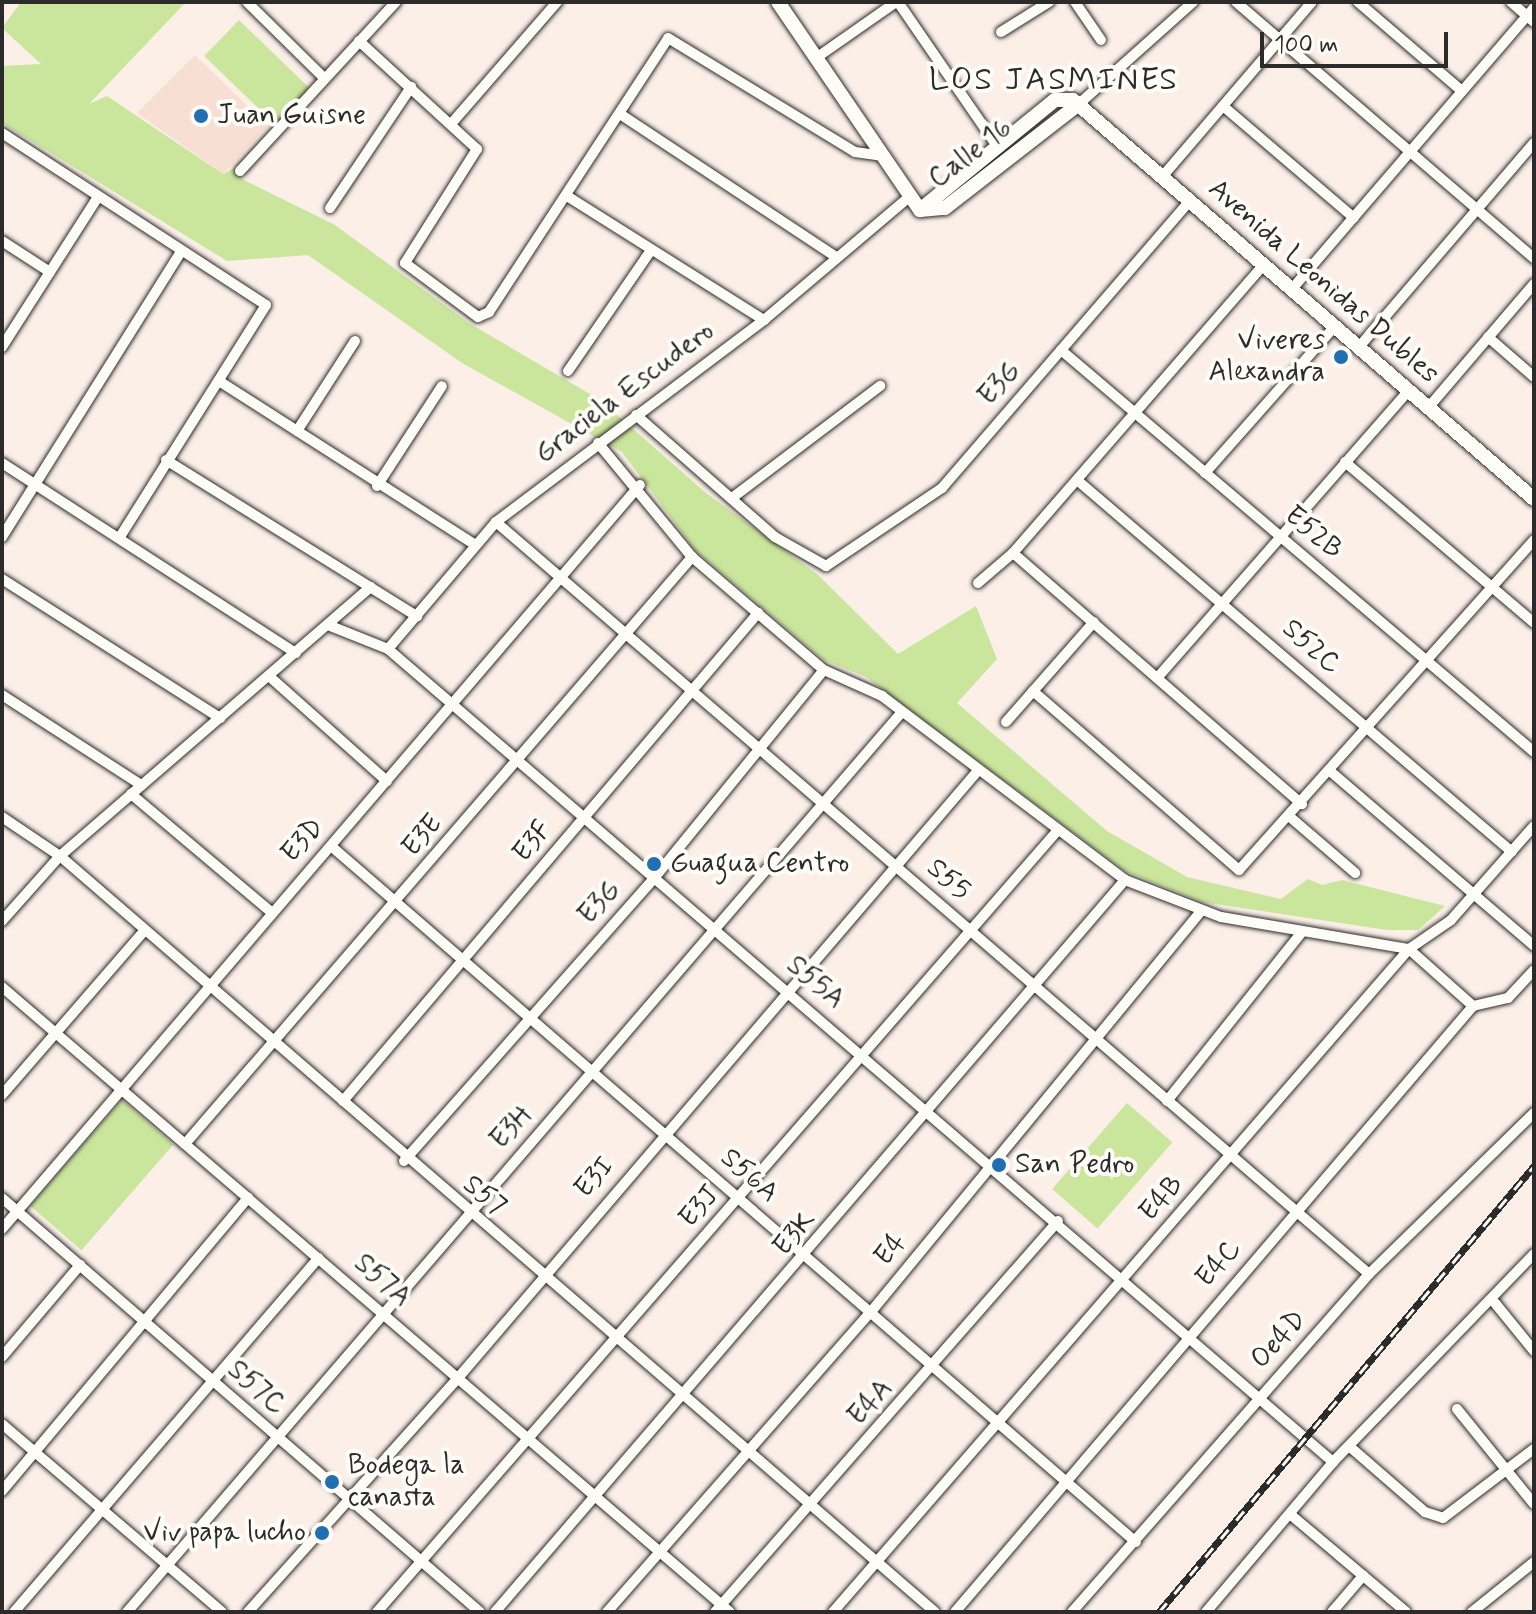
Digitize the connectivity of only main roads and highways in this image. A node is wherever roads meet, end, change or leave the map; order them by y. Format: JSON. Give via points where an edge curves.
{"nodes":[{"id":1,"x":778,"y":2,"type":"edge"},
{"id":2,"x":1080,"y":103,"type":"junction"},
{"id":3,"x":920,"y":210,"type":"junction"},
{"id":4,"x":1534,"y":499,"type":"edge"}],
"edges":[{"from":1,"to":3,"type":"main road"},
{"from":2,"to":3,"type":"main road","name":"Calle 16","via":[[945,208]]},
{"from":2,"to":3,"type":"main road","name":"Calle 16","via":[[1055,100]]},
{"from":2,"to":4,"type":"main road","name":"Avenida Leonidas Dubles"}]}
